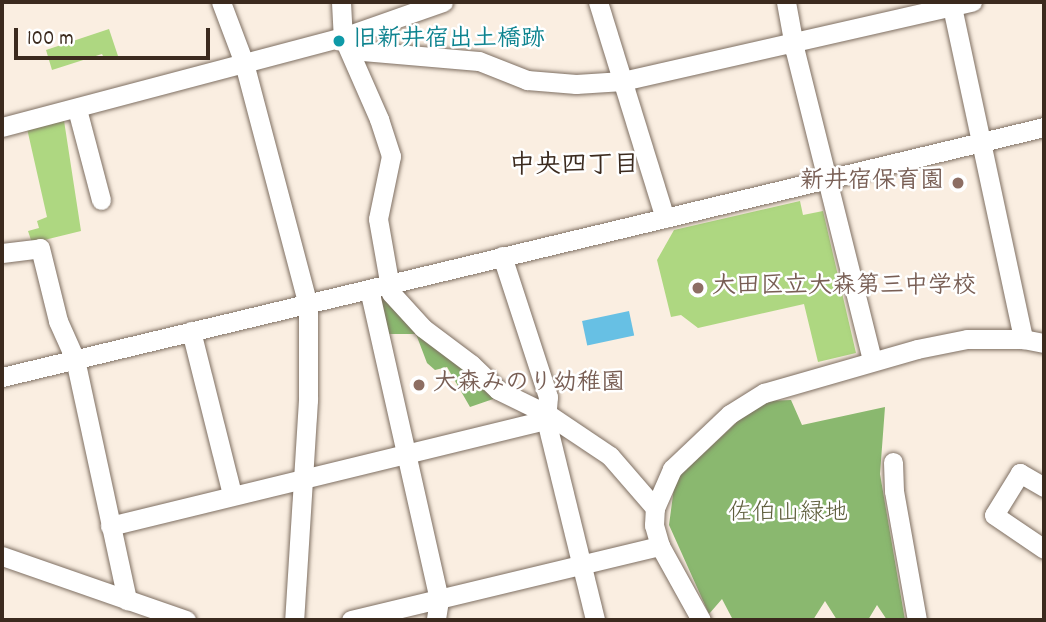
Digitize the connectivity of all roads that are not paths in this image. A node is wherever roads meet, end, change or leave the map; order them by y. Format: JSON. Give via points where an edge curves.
{"nodes":[{"id":1,"x":221,"y":2,"type":"edge"},
{"id":2,"x":341,"y":2,"type":"edge"},
{"id":3,"x":443,"y":2,"type":"edge"},
{"id":4,"x":598,"y":2,"type":"edge"},
{"id":5,"x":786,"y":2,"type":"edge"},
{"id":6,"x":972,"y":2,"type":"edge"},
{"id":7,"x":952,"y":4,"type":"edge"},
{"id":8,"x":793,"y":42,"type":"junction"},
{"id":9,"x":347,"y":44,"type":"junction"},
{"id":10,"x":244,"y":63,"type":"junction"},
{"id":11,"x":623,"y":81,"type":"junction"},
{"id":12,"x":77,"y":108,"type":"junction"},
{"id":13,"x":2,"y":127,"type":"edge"},
{"id":14,"x":1044,"y":128,"type":"edge"},
{"id":15,"x":980,"y":142,"type":"junction"},
{"id":16,"x":826,"y":180,"type":"junction"},
{"id":17,"x":101,"y":200,"type":"dead end"},
{"id":18,"x":665,"y":218,"type":"junction"},
{"id":19,"x":2,"y":253,"type":"edge"},
{"id":20,"x":502,"y":256,"type":"junction"},
{"id":21,"x":379,"y":287,"type":"junction"},
{"id":22,"x":308,"y":305,"type":"junction"},
{"id":23,"x":191,"y":331,"type":"junction"},
{"id":24,"x":1023,"y":339,"type":"junction"},
{"id":25,"x":1044,"y":343,"type":"edge"},
{"id":26,"x":75,"y":359,"type":"junction"},
{"id":27,"x":872,"y":360,"type":"junction"},
{"id":28,"x":2,"y":377,"type":"edge"},
{"id":29,"x":548,"y":417,"type":"junction"},
{"id":30,"x":408,"y":453,"type":"junction"},
{"id":31,"x":893,"y":462,"type":"dead end"},
{"id":32,"x":303,"y":478,"type":"junction"},
{"id":33,"x":1044,"y":487,"type":"edge"},
{"id":34,"x":232,"y":495,"type":"junction"},
{"id":35,"x":655,"y":508,"type":"junction"},
{"id":36,"x":110,"y":526,"type":"junction"},
{"id":37,"x":660,"y":546,"type":"junction"},
{"id":38,"x":1044,"y":549,"type":"edge"},
{"id":39,"x":2,"y":556,"type":"edge"},
{"id":40,"x":582,"y":565,"type":"junction"},
{"id":41,"x":127,"y":600,"type":"junction"},
{"id":42,"x":439,"y":600,"type":"junction"},
{"id":43,"x":148,"y":614,"type":"edge"},
{"id":44,"x":186,"y":620,"type":"edge"},
{"id":45,"x":295,"y":620,"type":"edge"},
{"id":46,"x":351,"y":620,"type":"edge"},
{"id":47,"x":436,"y":620,"type":"edge"},
{"id":48,"x":595,"y":620,"type":"edge"},
{"id":49,"x":701,"y":620,"type":"edge"},
{"id":50,"x":917,"y":620,"type":"edge"}],
"edges":[{"from":1,"to":10,"type":"street"},
{"from":2,"to":9,"type":"street"},
{"from":3,"to":9,"type":"street"},
{"from":4,"to":11,"type":"street"},
{"from":5,"to":8,"type":"street"},
{"from":6,"to":7,"type":"street"},
{"from":7,"to":8,"type":"street"},
{"from":7,"to":15,"type":"street"},
{"from":8,"to":11,"type":"street"},
{"from":8,"to":16,"type":"street"},
{"from":9,"to":10,"type":"street"},
{"from":9,"to":11,"type":"street","via":[[479,61],[527,80]]},
{"from":9,"to":21,"type":"street","via":[[391,156],[378,219]]},
{"from":10,"to":12,"type":"street"},
{"from":10,"to":22,"type":"street"},
{"from":11,"to":18,"type":"street"},
{"from":12,"to":13,"type":"street"},
{"from":12,"to":17,"type":"street"},
{"from":14,"to":15,"type":"street"},
{"from":15,"to":16,"type":"street"},
{"from":15,"to":24,"type":"street"},
{"from":16,"to":18,"type":"street"},
{"from":16,"to":27,"type":"street"},
{"from":18,"to":20,"type":"street"},
{"from":19,"to":26,"type":"street","via":[[40,248],[58,321]]},
{"from":20,"to":21,"type":"street"},
{"from":20,"to":29,"type":"street","via":[[536,354],[548,397]]},
{"from":21,"to":22,"type":"street"},
{"from":21,"to":29,"type":"street","via":[[498,390]]},
{"from":21,"to":30,"type":"street"},
{"from":22,"to":23,"type":"street"},
{"from":22,"to":32,"type":"street"},
{"from":23,"to":26,"type":"street"},
{"from":23,"to":34,"type":"street"},
{"from":24,"to":25,"type":"street"},
{"from":24,"to":27,"type":"street","via":[[967,339]]},
{"from":26,"to":28,"type":"street"},
{"from":26,"to":36,"type":"street"},
{"from":27,"to":35,"type":"street","via":[[765,393],[730,414],[672,469]]},
{"from":29,"to":30,"type":"street"},
{"from":29,"to":35,"type":"street","via":[[610,456]]},
{"from":29,"to":40,"type":"street"},
{"from":30,"to":32,"type":"street"},
{"from":30,"to":42,"type":"street"},
{"from":31,"to":50,"type":"street"},
{"from":32,"to":34,"type":"street"},
{"from":32,"to":45,"type":"street"},
{"from":33,"to":38,"type":"street","via":[[1020,472],[994,515]]},
{"from":34,"to":36,"type":"street"},
{"from":35,"to":37,"type":"street"},
{"from":36,"to":41,"type":"street"},
{"from":37,"to":40,"type":"street"},
{"from":37,"to":49,"type":"street"},
{"from":39,"to":41,"type":"street"},
{"from":40,"to":42,"type":"street"},
{"from":40,"to":48,"type":"street"},
{"from":41,"to":43,"type":"street"},
{"from":42,"to":46,"type":"street"},
{"from":42,"to":47,"type":"street"},
{"from":43,"to":44,"type":"street"}]}
